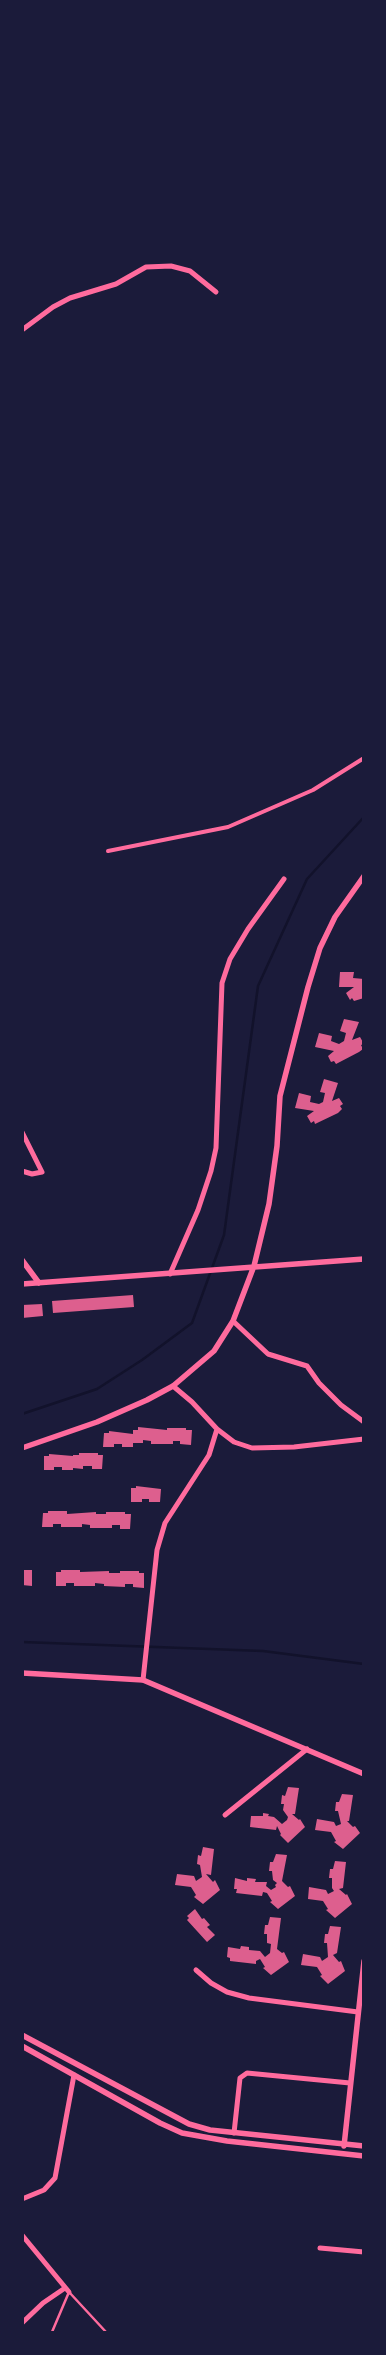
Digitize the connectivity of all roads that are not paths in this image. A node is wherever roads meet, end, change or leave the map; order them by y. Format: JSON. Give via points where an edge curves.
{"nodes":[{"id":1,"x":216,"y":292,"type":"dead end"},
{"id":2,"x":22,"y":330,"type":"edge"},
{"id":3,"x":364,"y":758,"type":"edge"},
{"id":4,"x":108,"y":851,"type":"dead end"},
{"id":5,"x":364,"y":876,"type":"edge"},
{"id":6,"x":284,"y":879,"type":"dead end"},
{"id":7,"x":22,"y":1132,"type":"edge"},
{"id":8,"x":22,"y":1171,"type":"edge"},
{"id":9,"x":364,"y":1259,"type":"edge"},
{"id":10,"x":22,"y":1260,"type":"edge"},
{"id":11,"x":254,"y":1266,"type":"junction"},
{"id":12,"x":170,"y":1274,"type":"junction"},
{"id":13,"x":39,"y":1283,"type":"junction"},
{"id":14,"x":22,"y":1284,"type":"edge"},
{"id":15,"x":233,"y":1321,"type":"junction"},
{"id":16,"x":173,"y":1386,"type":"junction"},
{"id":17,"x":364,"y":1422,"type":"edge"},
{"id":18,"x":216,"y":1429,"type":"junction"},
{"id":19,"x":364,"y":1439,"type":"edge"},
{"id":20,"x":22,"y":1448,"type":"edge"},
{"id":21,"x":22,"y":1673,"type":"edge"},
{"id":22,"x":143,"y":1680,"type":"junction"},
{"id":23,"x":307,"y":1749,"type":"junction"},
{"id":24,"x":364,"y":1774,"type":"edge"},
{"id":25,"x":225,"y":1815,"type":"dead end"},
{"id":26,"x":364,"y":1961,"type":"edge"},
{"id":27,"x":196,"y":1970,"type":"dead end"},
{"id":28,"x":358,"y":2012,"type":"junction"},
{"id":29,"x":22,"y":2035,"type":"edge"},
{"id":30,"x":22,"y":2046,"type":"edge"},
{"id":31,"x":79,"y":2067,"type":"junction"},
{"id":32,"x":74,"y":2075,"type":"junction"},
{"id":33,"x":350,"y":2083,"type":"junction"},
{"id":34,"x":234,"y":2133,"type":"junction"},
{"id":35,"x":344,"y":2144,"type":"junction"},
{"id":36,"x":364,"y":2146,"type":"edge"},
{"id":37,"x":343,"y":2153,"type":"junction"},
{"id":38,"x":364,"y":2156,"type":"edge"},
{"id":39,"x":22,"y":2199,"type":"edge"},
{"id":40,"x":22,"y":2236,"type":"edge"},
{"id":41,"x":320,"y":2248,"type":"dead end"},
{"id":42,"x":364,"y":2252,"type":"edge"},
{"id":43,"x":67,"y":2290,"type":"junction"},
{"id":44,"x":22,"y":2323,"type":"edge"},
{"id":45,"x":52,"y":2332,"type":"edge"},
{"id":46,"x":106,"y":2332,"type":"edge"}],
"edges":[{"from":1,"to":2,"type":"street","via":[[190,271],[171,266],[146,267],[116,284],[70,298]]},
{"from":3,"to":4,"type":"street","via":[[312,790],[228,827]]},
{"from":5,"to":11,"type":"street","via":[[335,917],[320,948],[299,1021],[280,1096],[272,1188]]},
{"from":6,"to":12,"type":"street","via":[[230,959],[222,983],[216,1148],[198,1210]]},
{"from":7,"to":8,"type":"street","via":[[42,1172]]},
{"from":9,"to":11,"type":"street"},
{"from":10,"to":13,"type":"street"},
{"from":11,"to":12,"type":"street"},
{"from":11,"to":15,"type":"street"},
{"from":12,"to":13,"type":"street"},
{"from":13,"to":14,"type":"street"},
{"from":15,"to":16,"type":"street","via":[[214,1351]]},
{"from":15,"to":17,"type":"street","via":[[268,1354],[307,1366],[341,1405]]},
{"from":16,"to":18,"type":"street"},
{"from":16,"to":20,"type":"street","via":[[97,1422]]},
{"from":18,"to":19,"type":"street","via":[[234,1442],[252,1448]]},
{"from":18,"to":22,"type":"street","via":[[209,1455],[164,1522],[157,1550]]},
{"from":21,"to":22,"type":"street"},
{"from":22,"to":23,"type":"street"},
{"from":23,"to":24,"type":"street"},
{"from":23,"to":25,"type":"street"},
{"from":26,"to":28,"type":"street"},
{"from":27,"to":28,"type":"street","via":[[211,1984],[249,1998]]},
{"from":28,"to":33,"type":"street"},
{"from":29,"to":31,"type":"street"},
{"from":30,"to":32,"type":"street"},
{"from":31,"to":32,"type":"street"},
{"from":31,"to":34,"type":"street","via":[[189,2124]]},
{"from":32,"to":37,"type":"street","via":[[182,2133]]},
{"from":32,"to":39,"type":"street","via":[[55,2178],[44,2190]]},
{"from":33,"to":34,"type":"street","via":[[247,2073],[240,2078]]},
{"from":33,"to":35,"type":"street"},
{"from":34,"to":35,"type":"street"},
{"from":35,"to":36,"type":"street"},
{"from":35,"to":37,"type":"street"},
{"from":37,"to":38,"type":"street"},
{"from":40,"to":43,"type":"street"},
{"from":41,"to":42,"type":"street"},
{"from":43,"to":44,"type":"street","via":[[44,2303]]},
{"from":43,"to":45,"type":"lane"},
{"from":43,"to":46,"type":"lane"}]}
